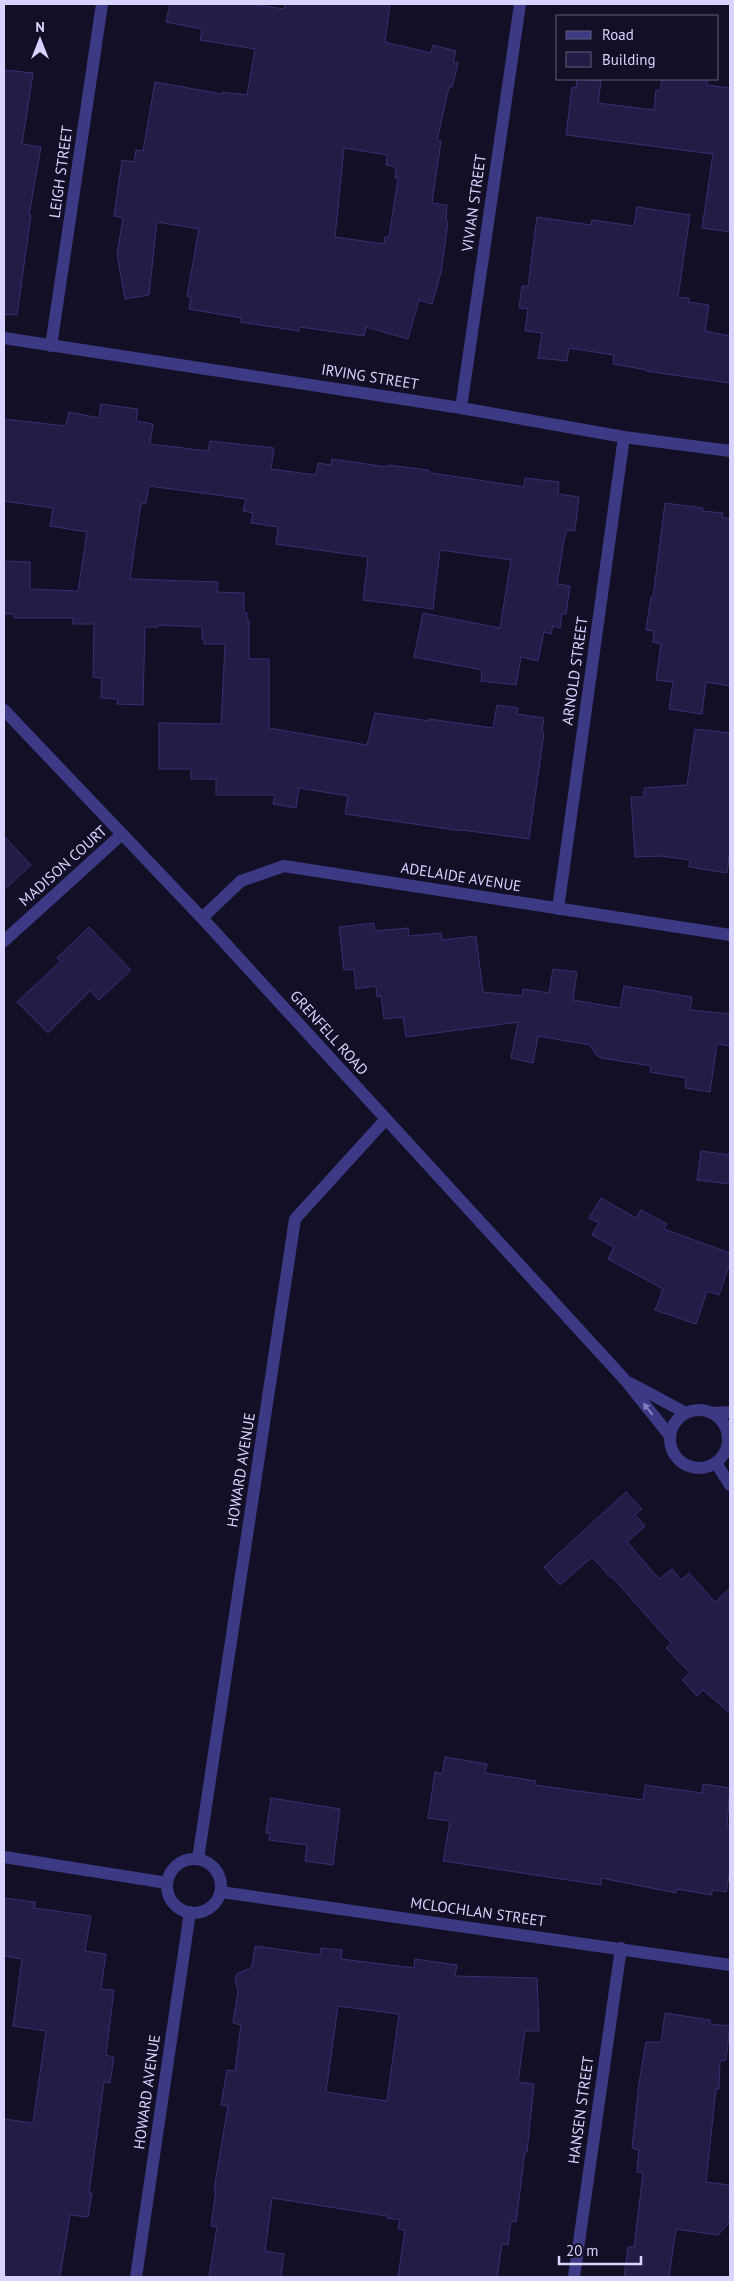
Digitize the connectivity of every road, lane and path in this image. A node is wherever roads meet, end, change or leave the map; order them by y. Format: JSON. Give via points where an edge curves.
{"nodes":[{"id":1,"x":102,"y":4,"type":"edge"},
{"id":2,"x":520,"y":4,"type":"edge"},
{"id":3,"x":4,"y":338,"type":"edge"},
{"id":4,"x":51,"y":346,"type":"junction"},
{"id":5,"x":461,"y":408,"type":"junction"},
{"id":6,"x":624,"y":437,"type":"junction"},
{"id":7,"x":730,"y":451,"type":"edge"},
{"id":8,"x":4,"y":710,"type":"edge"},
{"id":9,"x":121,"y":835,"type":"junction"},
{"id":10,"x":558,"y":909,"type":"junction"},
{"id":11,"x":202,"y":918,"type":"junction"},
{"id":12,"x":730,"y":935,"type":"edge"},
{"id":13,"x":4,"y":941,"type":"edge"},
{"id":14,"x":386,"y":1119,"type":"junction"},
{"id":15,"x":626,"y":1381,"type":"junction"},
{"id":16,"x":730,"y":1412,"type":"edge"},
{"id":17,"x":686,"y":1413,"type":"junction"},
{"id":18,"x":712,"y":1413,"type":"junction"},
{"id":19,"x":670,"y":1436,"type":"junction"},
{"id":20,"x":729,"y":1447,"type":"edge"},
{"id":21,"x":716,"y":1463,"type":"junction"},
{"id":22,"x":730,"y":1485,"type":"edge"},
{"id":23,"x":4,"y":1856,"type":"edge"},
{"id":24,"x":198,"y":1859,"type":"junction"},
{"id":25,"x":167,"y":1883,"type":"junction"},
{"id":26,"x":221,"y":1892,"type":"junction"},
{"id":27,"x":190,"y":1912,"type":"junction"},
{"id":28,"x":621,"y":1948,"type":"junction"},
{"id":29,"x":730,"y":1965,"type":"edge"},
{"id":30,"x":136,"y":2277,"type":"edge"},
{"id":31,"x":574,"y":2277,"type":"edge"}],
"edges":[{"from":1,"to":4,"type":"street","name":"LEIGH STREET"},
{"from":2,"to":5,"type":"street","name":"VIVIAN STREET"},
{"from":3,"to":4,"type":"street","name":"IRVING STREET"},
{"from":4,"to":5,"type":"street","name":"IRVING STREET"},
{"from":5,"to":6,"type":"street","name":"IRVING STREET"},
{"from":6,"to":7,"type":"street","name":"IRVING STREET"},
{"from":6,"to":10,"type":"street","name":"ARNOLD STREET"},
{"from":8,"to":9,"type":"street","name":"GRENFELL ROAD"},
{"from":9,"to":11,"type":"street","name":"GRENFELL ROAD"},
{"from":9,"to":13,"type":"street","name":"MADISON COURT"},
{"from":10,"to":11,"type":"street","name":"ADELAIDE AVENUE","via":[[284,866],[241,881]]},
{"from":10,"to":12,"type":"street","name":"ADELAIDE AVENUE"},
{"from":11,"to":14,"type":"street","name":"GRENFELL ROAD"},
{"from":14,"to":15,"type":"street","name":"GRENFELL ROAD"},
{"from":14,"to":24,"type":"street","name":"HOWARD AVENUE","via":[[295,1219]]},
{"from":15,"to":17,"type":"street","name":"GRENFELL ROAD"},
{"from":19,"to":15,"type":"street","name":"GRENFELL ROAD","one_way":true},
{"from":16,"to":18,"type":"street"},
{"from":17,"to":18,"type":"street","via":[[704,1410]]},
{"from":17,"to":19,"type":"street","via":[[678,1419]]},
{"from":18,"to":20,"type":"street","via":[[724,1424]]},
{"from":19,"to":21,"type":"street","via":[[675,1455],[689,1466],[698,1468]]},
{"from":20,"to":21,"type":"street"},
{"from":21,"to":22,"type":"street"},
{"from":23,"to":25,"type":"street"},
{"from":24,"to":25,"type":"street","via":[[176,1866]]},
{"from":24,"to":26,"type":"street","via":[[214,1868],[219,1876]]},
{"from":25,"to":27,"type":"street","via":[[174,1904]]},
{"from":26,"to":27,"type":"street","via":[[210,1907]]},
{"from":26,"to":28,"type":"street","name":"MCLOCHLAN STREET"},
{"from":27,"to":30,"type":"street","name":"HOWARD AVENUE"},
{"from":28,"to":29,"type":"street","name":"MCLOCHLAN STREET"},
{"from":28,"to":31,"type":"street","name":"HANSEN STREET"}]}
